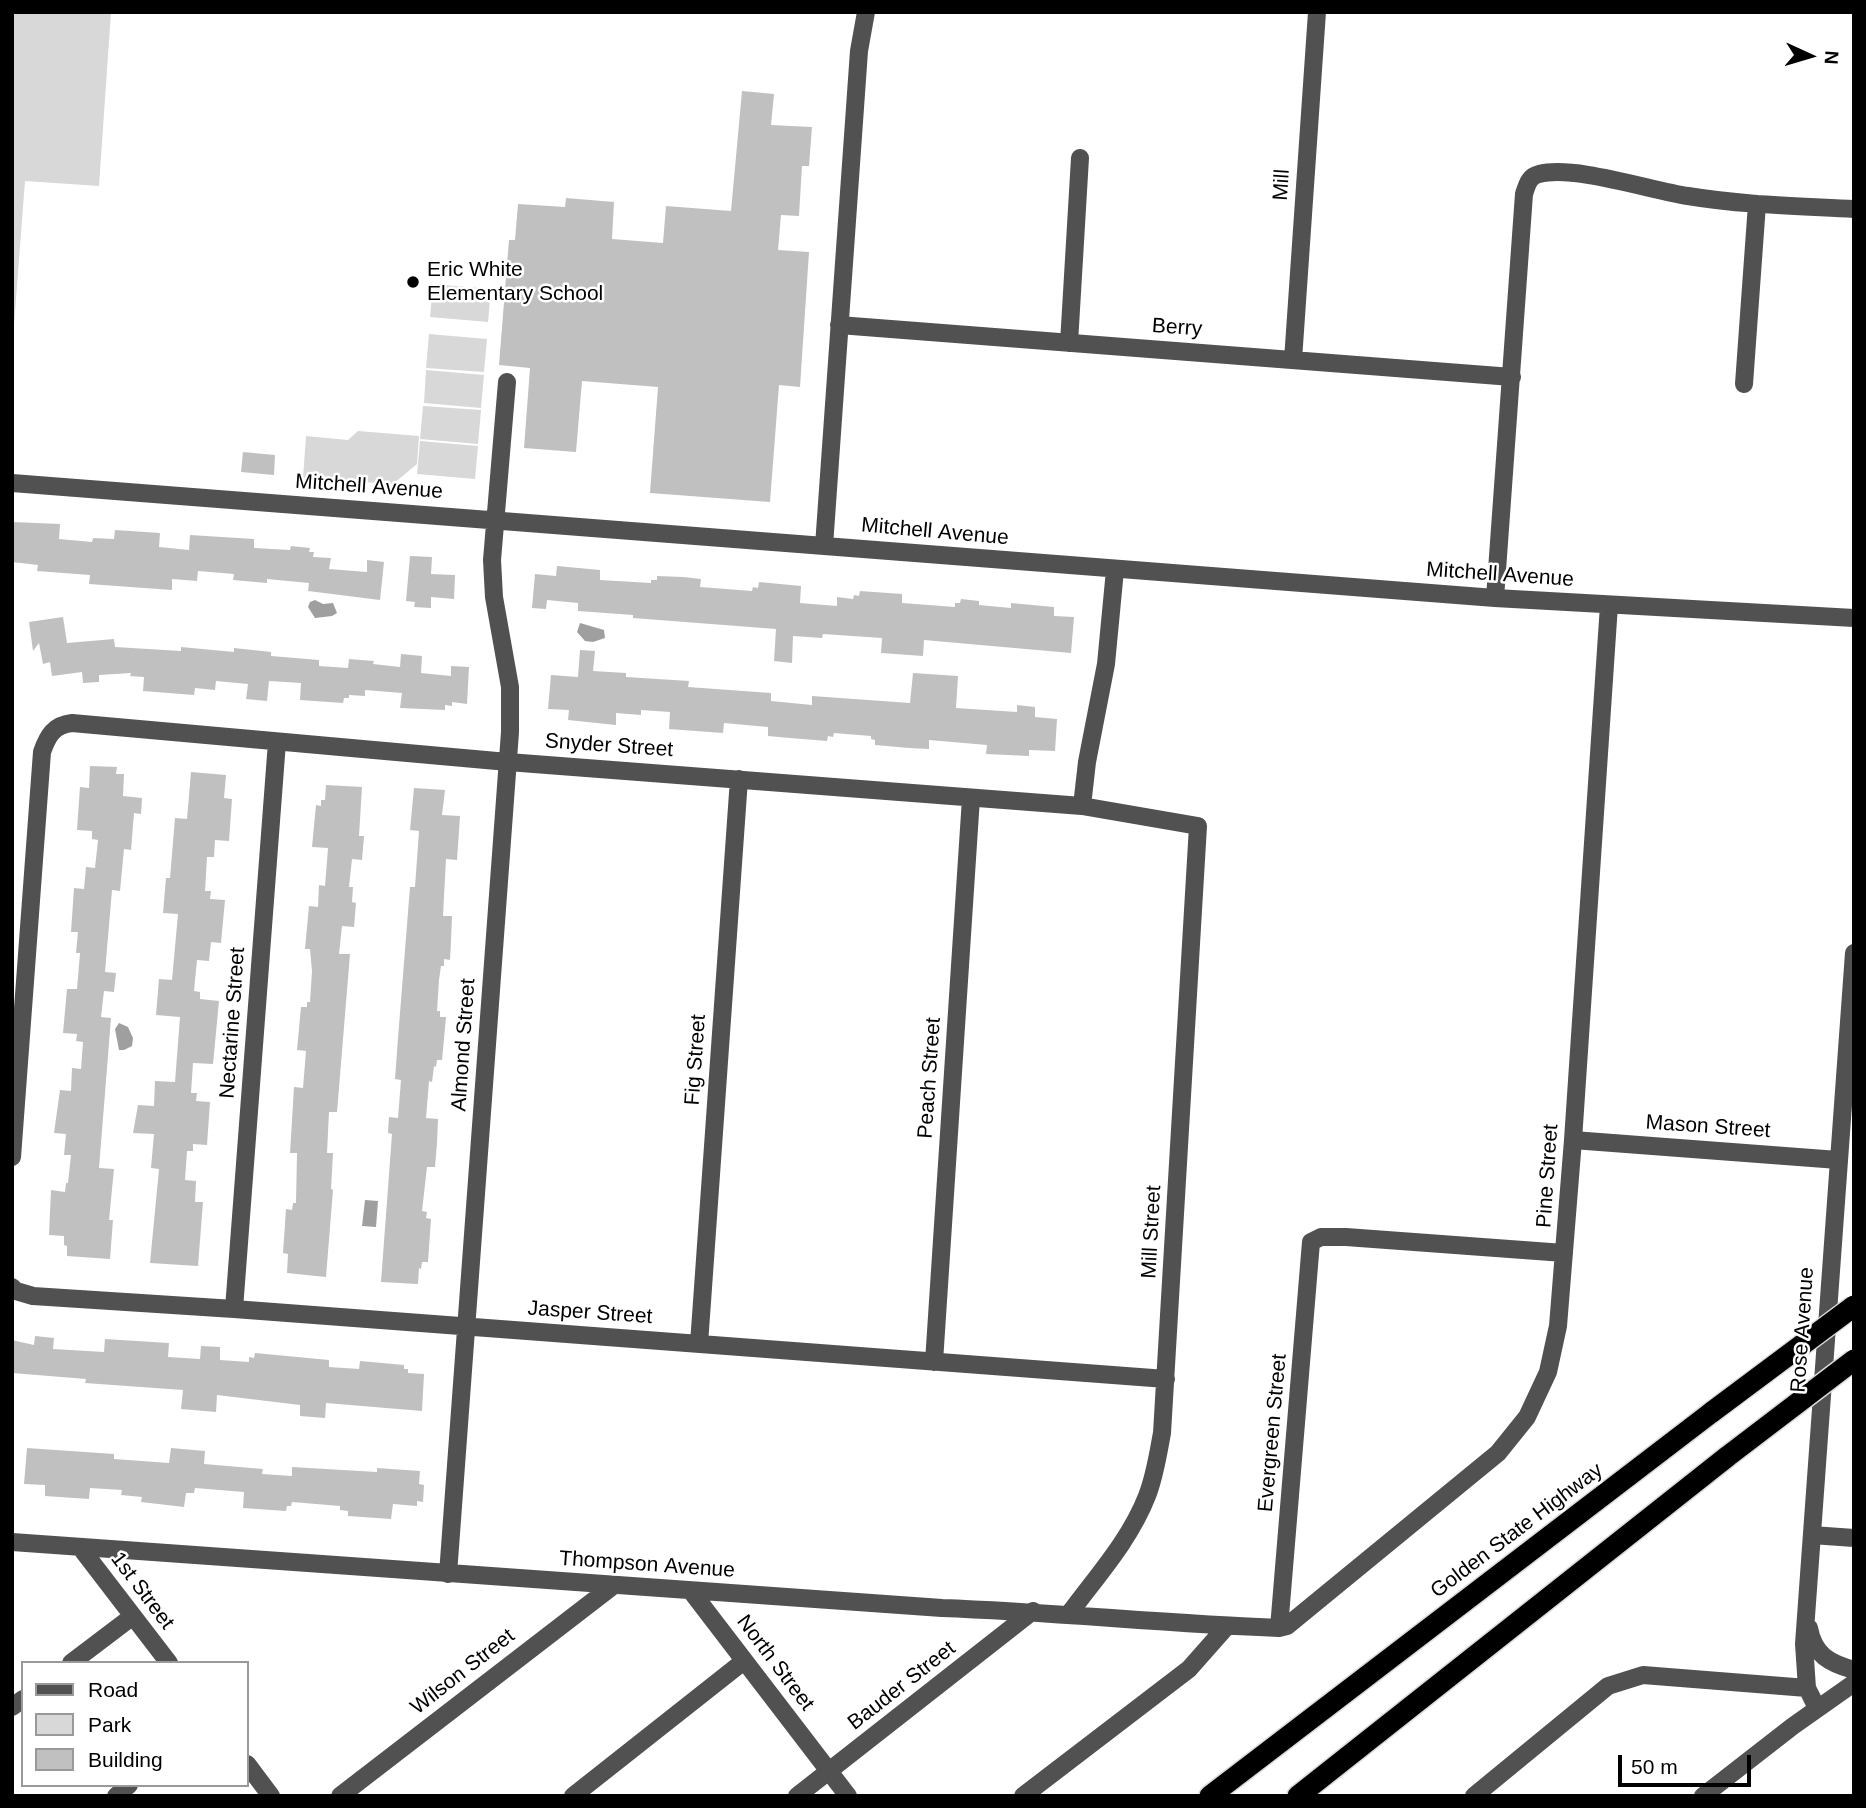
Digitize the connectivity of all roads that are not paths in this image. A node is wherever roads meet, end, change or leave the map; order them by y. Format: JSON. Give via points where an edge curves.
{"nodes":[{"id":1,"x":866,"y":12,"type":"edge"},
{"id":2,"x":1317,"y":12,"type":"edge"},
{"id":3,"x":1080,"y":158,"type":"dead end"},
{"id":4,"x":1757,"y":204,"type":"junction"},
{"id":5,"x":1854,"y":209,"type":"edge"},
{"id":6,"x":839,"y":325,"type":"junction"},
{"id":7,"x":1069,"y":343,"type":"junction"},
{"id":8,"x":1293,"y":360,"type":"junction"},
{"id":9,"x":1512,"y":377,"type":"junction"},
{"id":10,"x":507,"y":382,"type":"dead end"},
{"id":11,"x":1744,"y":384,"type":"dead end"},
{"id":12,"x":12,"y":483,"type":"edge"},
{"id":13,"x":495,"y":520,"type":"junction"},
{"id":14,"x":824,"y":546,"type":"junction"},
{"id":15,"x":1115,"y":570,"type":"junction"},
{"id":16,"x":1495,"y":598,"type":"junction"},
{"id":17,"x":1609,"y":605,"type":"junction"},
{"id":18,"x":1854,"y":618,"type":"edge"},
{"id":19,"x":277,"y":742,"type":"junction"},
{"id":20,"x":508,"y":762,"type":"junction"},
{"id":21,"x":739,"y":779,"type":"junction"},
{"id":22,"x":971,"y":798,"type":"junction"},
{"id":23,"x":1082,"y":806,"type":"junction"},
{"id":24,"x":1198,"y":826,"type":"joint"},
{"id":25,"x":1854,"y":953,"type":"edge"},
{"id":26,"x":1573,"y":1140,"type":"junction"},
{"id":27,"x":12,"y":1157,"type":"edge"},
{"id":28,"x":1838,"y":1160,"type":"junction"},
{"id":29,"x":1564,"y":1253,"type":"junction"},
{"id":30,"x":12,"y":1287,"type":"edge"},
{"id":31,"x":1854,"y":1306,"type":"edge"},
{"id":32,"x":234,"y":1309,"type":"junction"},
{"id":33,"x":466,"y":1326,"type":"junction"},
{"id":34,"x":699,"y":1344,"type":"junction"},
{"id":35,"x":1854,"y":1360,"type":"edge"},
{"id":36,"x":934,"y":1362,"type":"junction"},
{"id":37,"x":1166,"y":1379,"type":"junction"},
{"id":38,"x":1812,"y":1535,"type":"junction"},
{"id":39,"x":1854,"y":1538,"type":"edge"},
{"id":40,"x":12,"y":1542,"type":"edge"},
{"id":41,"x":80,"y":1547,"type":"junction"},
{"id":42,"x":448,"y":1574,"type":"junction"},
{"id":43,"x":614,"y":1585,"type":"junction"},
{"id":44,"x":691,"y":1591,"type":"junction"},
{"id":45,"x":1806,"y":1610,"type":"junction"},
{"id":46,"x":1034,"y":1612,"type":"junction"},
{"id":47,"x":1069,"y":1614,"type":"junction"},
{"id":48,"x":133,"y":1616,"type":"junction"},
{"id":49,"x":1227,"y":1626,"type":"junction"},
{"id":50,"x":1279,"y":1628,"type":"junction"},
{"id":51,"x":74,"y":1661,"type":"edge"},
{"id":52,"x":167,"y":1661,"type":"edge"},
{"id":53,"x":744,"y":1661,"type":"junction"},
{"id":54,"x":1854,"y":1670,"type":"edge"},
{"id":55,"x":1854,"y":1683,"type":"edge"},
{"id":56,"x":1807,"y":1688,"type":"junction"},
{"id":57,"x":1817,"y":1708,"type":"junction"},
{"id":58,"x":248,"y":1765,"type":"edge"},
{"id":59,"x":829,"y":1772,"type":"junction"},
{"id":60,"x":1210,"y":1795,"type":"edge"},
{"id":61,"x":271,"y":1796,"type":"edge"},
{"id":62,"x":340,"y":1796,"type":"edge"},
{"id":63,"x":573,"y":1796,"type":"edge"},
{"id":64,"x":797,"y":1796,"type":"edge"},
{"id":65,"x":848,"y":1796,"type":"edge"},
{"id":66,"x":1023,"y":1796,"type":"edge"},
{"id":67,"x":1298,"y":1796,"type":"edge"},
{"id":68,"x":1474,"y":1796,"type":"edge"},
{"id":69,"x":1703,"y":1796,"type":"edge"}],
"edges":[{"from":1,"to":6,"type":"street","via":[[859,51]]},
{"from":2,"to":8,"type":"street","name":"Mill"},
{"from":3,"to":7,"type":"street"},
{"from":4,"to":5,"type":"street"},
{"from":4,"to":9,"type":"street","via":[[1688,196],[1584,174],[1533,176],[1524,194]]},
{"from":4,"to":11,"type":"street"},
{"from":6,"to":7,"type":"street","name":"Berry"},
{"from":6,"to":14,"type":"street"},
{"from":7,"to":8,"type":"street","name":"Berry"},
{"from":8,"to":9,"type":"street","name":"Berry"},
{"from":9,"to":16,"type":"street"},
{"from":10,"to":13,"type":"street","name":"Almond Street"},
{"from":12,"to":13,"type":"street","name":"Mitchell Avenue"},
{"from":13,"to":14,"type":"street","name":"Mitchell Avenue"},
{"from":13,"to":20,"type":"street","name":"Almond Street","via":[[494,597],[510,687]]},
{"from":14,"to":15,"type":"street","name":"Mitchell Avenue"},
{"from":15,"to":16,"type":"street","name":"Mitchell Avenue"},
{"from":15,"to":23,"type":"street","via":[[1106,664]]},
{"from":16,"to":17,"type":"street","name":"Mitchell Avenue"},
{"from":17,"to":18,"type":"street","name":"Mitchell Avenue"},
{"from":17,"to":26,"type":"street","name":"Pine Street"},
{"from":19,"to":20,"type":"street","name":"Snyder Street"},
{"from":19,"to":27,"type":"street","name":"Snyder Street","via":[[72,723],[50,734],[41,762]]},
{"from":19,"to":32,"type":"street","name":"Nectarine Street"},
{"from":20,"to":21,"type":"street","name":"Snyder Street"},
{"from":20,"to":33,"type":"street","name":"Almond Street"},
{"from":21,"to":22,"type":"street","name":"Snyder Street"},
{"from":21,"to":34,"type":"street","name":"Fig Street"},
{"from":22,"to":23,"type":"street","name":"Snyder Street"},
{"from":22,"to":36,"type":"street","name":"Peach Street"},
{"from":23,"to":24,"type":"street","name":"Snyder Street"},
{"from":24,"to":37,"type":"street","name":"Mill Street"},
{"from":25,"to":28,"type":"street","name":"Rose Avenue"},
{"from":26,"to":28,"type":"street","name":"Mason Street"},
{"from":26,"to":29,"type":"street","name":"Pine Street"},
{"from":28,"to":38,"type":"street","name":"Rose Avenue"},
{"from":29,"to":50,"type":"street","name":"Pine Street","via":[[1551,1361],[1540,1395],[1514,1436],[1296,1620]]},
{"from":29,"to":50,"type":"street","name":"Evergreen Street","via":[[1346,1237],[1321,1237],[1311,1242]]},
{"from":30,"to":32,"type":"street","name":"Jasper Street","via":[[33,1296]]},
{"from":31,"to":60,"type":"highway","name":"Golden State Highway","bridge":true},
{"from":32,"to":33,"type":"street","name":"Jasper Street"},
{"from":33,"to":34,"type":"street","name":"Jasper Street"},
{"from":33,"to":42,"type":"street","name":"Almond Street"},
{"from":34,"to":36,"type":"street","name":"Jasper Street"},
{"from":35,"to":67,"type":"highway","bridge":true},
{"from":36,"to":37,"type":"street","name":"Jasper Street"},
{"from":37,"to":47,"type":"street","name":"Mill Street","via":[[1162,1433],[1147,1496],[1115,1552]]},
{"from":38,"to":39,"type":"street"},
{"from":38,"to":45,"type":"street","name":"Rose Avenue"},
{"from":40,"to":41,"type":"street","name":"Thompson Avenue"},
{"from":41,"to":42,"type":"street","name":"Thompson Avenue"},
{"from":41,"to":48,"type":"street","name":"1st Street"},
{"from":42,"to":43,"type":"street","name":"Thompson Avenue"},
{"from":43,"to":44,"type":"street","name":"Thompson Avenue"},
{"from":43,"to":62,"type":"street","name":"Wilson Street"},
{"from":44,"to":46,"type":"street","name":"Thompson Avenue"},
{"from":44,"to":53,"type":"street","name":"North Street"},
{"from":45,"to":54,"type":"street","via":[[1814,1648],[1832,1664]]},
{"from":45,"to":56,"type":"street","name":"Rose Avenue"},
{"from":46,"to":47,"type":"street","name":"Thompson Avenue"},
{"from":46,"to":59,"type":"street","name":"Bauder Street"},
{"from":47,"to":49,"type":"street","name":"Thompson Avenue"},
{"from":48,"to":51,"type":"street"},
{"from":48,"to":52,"type":"street","name":"1st Street"},
{"from":49,"to":50,"type":"street","name":"Thompson Avenue"},
{"from":49,"to":66,"type":"street","via":[[1189,1669]]},
{"from":53,"to":59,"type":"street","name":"North Street"},
{"from":53,"to":63,"type":"street"},
{"from":55,"to":57,"type":"street"},
{"from":56,"to":57,"type":"street","name":"Rose Avenue"},
{"from":56,"to":68,"type":"street","via":[[1643,1675],[1608,1686]]},
{"from":57,"to":69,"type":"street"},
{"from":58,"to":61,"type":"street"},
{"from":59,"to":64,"type":"street","name":"Bauder Street"},
{"from":59,"to":65,"type":"street","name":"North Street"}]}
